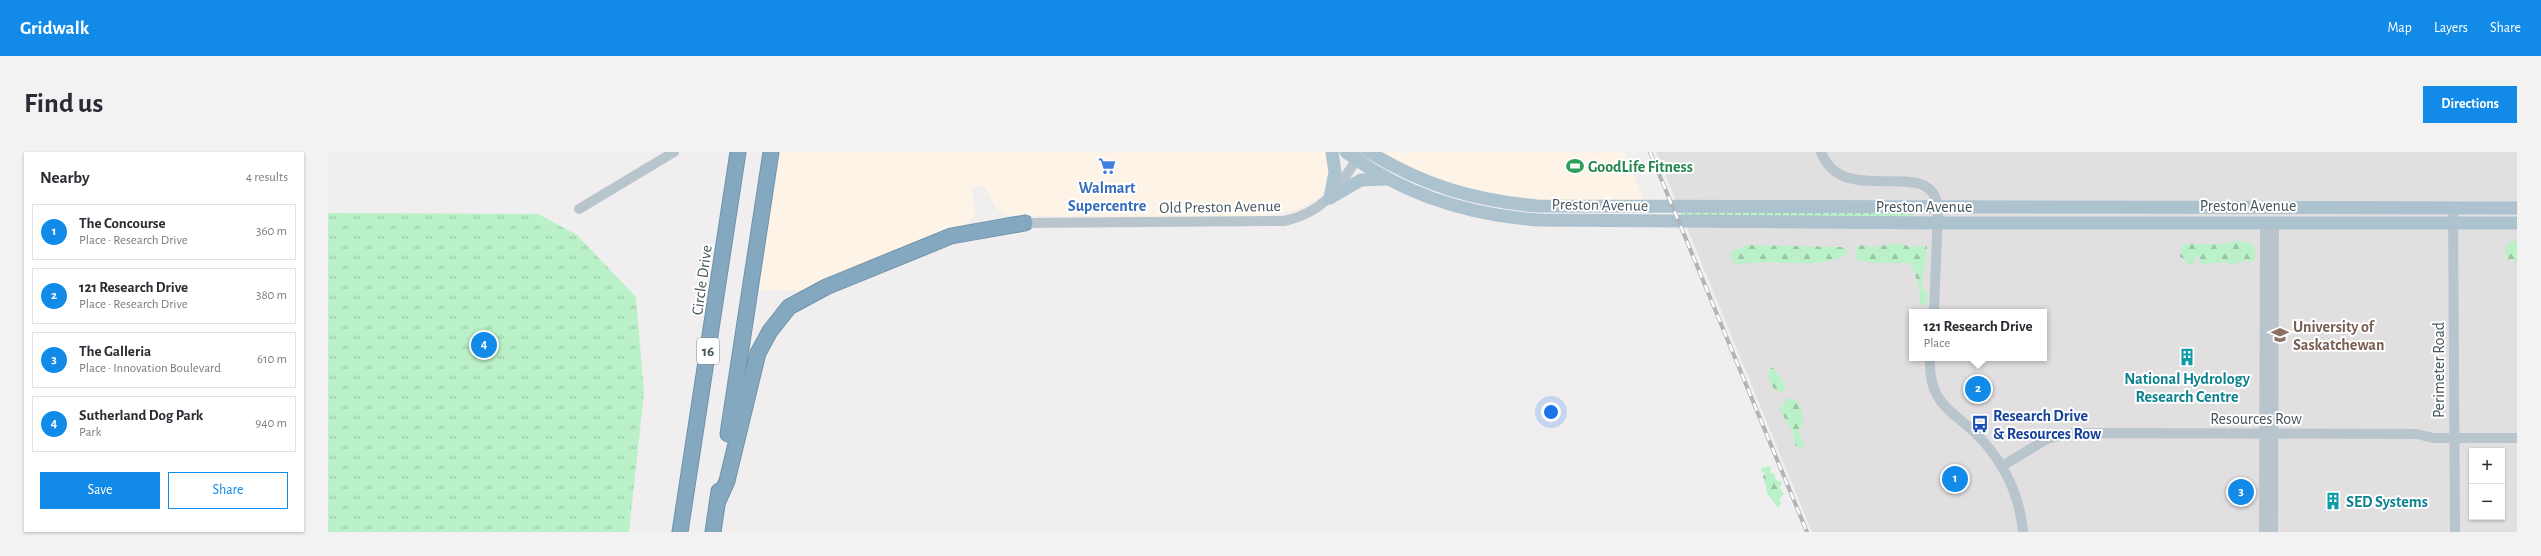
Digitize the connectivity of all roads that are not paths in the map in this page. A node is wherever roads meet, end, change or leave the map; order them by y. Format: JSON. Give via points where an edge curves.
{"nodes":[{"id":1,"x":674,"y":152,"type":"edge"},
{"id":2,"x":737,"y":152,"type":"edge"},
{"id":3,"x":770,"y":152,"type":"edge"},
{"id":4,"x":1332,"y":152,"type":"edge"},
{"id":5,"x":1370,"y":152,"type":"edge"},
{"id":6,"x":1821,"y":152,"type":"edge"},
{"id":7,"x":1354,"y":155,"type":"edge"},
{"id":8,"x":1387,"y":179,"type":"junction"},
{"id":9,"x":1330,"y":198,"type":"junction"},
{"id":10,"x":579,"y":208,"type":"dead end"},
{"id":11,"x":1938,"y":208,"type":"junction"},
{"id":12,"x":2355,"y":208,"type":"junction"},
{"id":13,"x":2453,"y":208,"type":"junction"},
{"id":14,"x":2517,"y":208,"type":"edge"},
{"id":15,"x":2269,"y":222,"type":"junction"},
{"id":16,"x":2453,"y":222,"type":"junction"},
{"id":17,"x":1025,"y":223,"type":"joint"},
{"id":18,"x":1938,"y":223,"type":"junction"},
{"id":19,"x":2517,"y":223,"type":"edge"},
{"id":20,"x":1934,"y":309,"type":"edge"},
{"id":21,"x":1930,"y":361,"type":"edge"},
{"id":22,"x":2269,"y":432,"type":"junction"},
{"id":23,"x":2453,"y":438,"type":"junction"},
{"id":24,"x":2517,"y":438,"type":"edge"},
{"id":25,"x":2002,"y":466,"type":"junction"},
{"id":26,"x":718,"y":501,"type":"junction"},
{"id":27,"x":680,"y":532,"type":"edge"},
{"id":28,"x":713,"y":532,"type":"edge"},
{"id":29,"x":2023,"y":532,"type":"edge"},
{"id":30,"x":2264,"y":532,"type":"edge"},
{"id":31,"x":2273,"y":532,"type":"edge"},
{"id":32,"x":2455,"y":532,"type":"edge"}],
"edges":[{"from":1,"to":10,"type":"street"},
{"from":2,"to":27,"type":"highway","name":"Circle Drive","number":"16"},
{"from":3,"to":26,"type":"highway","number":"16"},
{"from":4,"to":9,"type":"main road","via":[[1335,172]]},
{"from":5,"to":11,"type":"main road","name":"Preston Avenue","via":[[1405,172],[1444,189],[1522,205],[1652,208]]},
{"from":6,"to":11,"type":"street","via":[[1832,169],[1847,178],[1858,181],[1924,184],[1936,200]]},
{"from":7,"to":8,"type":"main road","name":"Preston Avenue"},
{"from":7,"to":9,"type":"street","name":"Old Preston Avenue"},
{"from":8,"to":9,"type":"main road","via":[[1361,180]]},
{"from":8,"to":18,"type":"main road","name":"Preston Avenue","via":[[1455,207],[1523,219]]},
{"from":9,"to":17,"type":"street","name":"Old Preston Avenue","via":[[1302,216],[1275,222]]},
{"from":11,"to":12,"type":"main road","name":"Preston Avenue"},
{"from":11,"to":18,"type":"street"},
{"from":12,"to":13,"type":"main road","name":"Preston Avenue"},
{"from":12,"to":15,"type":"main road","via":[[2276,215]]},
{"from":13,"to":14,"type":"main road","name":"Preston Avenue"},
{"from":13,"to":16,"type":"street","name":"Perimeter Road"},
{"from":15,"to":16,"type":"main road","name":"Preston Avenue"},
{"from":15,"to":18,"type":"main road","name":"Preston Avenue"},
{"from":15,"to":22,"type":"street"},
{"from":16,"to":19,"type":"main road","name":"Preston Avenue"},
{"from":16,"to":23,"type":"street","name":"Perimeter Road"},
{"from":17,"to":26,"type":"highway","via":[[951,236],[826,287],[789,308],[770,331],[758,353],[727,481]]},
{"from":18,"to":20,"type":"street"},
{"from":21,"to":25,"type":"street","via":[[1934,386],[1940,401],[1953,416],[1983,440]]},
{"from":22,"to":23,"type":"street","name":"Resources Row","via":[[2417,434],[2433,438]]},
{"from":22,"to":25,"type":"street","name":"Resources Row","via":[[2067,434],[2047,439]]},
{"from":22,"to":30,"type":"street"},
{"from":22,"to":31,"type":"street"},
{"from":23,"to":24,"type":"street","name":"Resources Row"},
{"from":23,"to":32,"type":"street","name":"Perimeter Road"},
{"from":25,"to":29,"type":"street","via":[[2015,495]]},
{"from":26,"to":28,"type":"highway","number":"16"}]}
